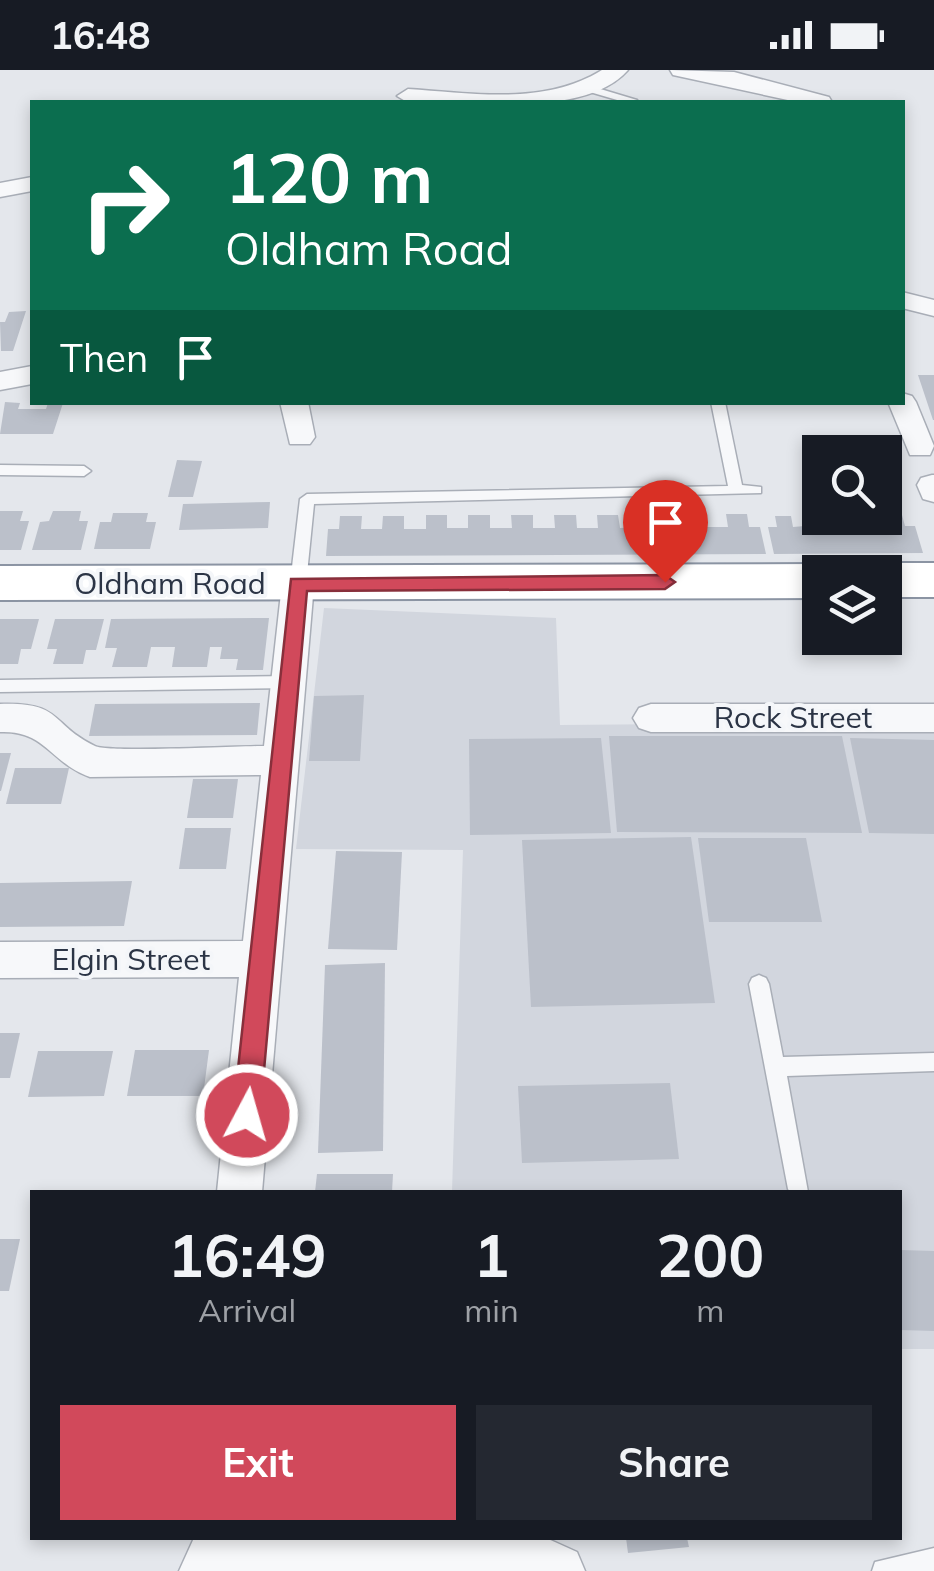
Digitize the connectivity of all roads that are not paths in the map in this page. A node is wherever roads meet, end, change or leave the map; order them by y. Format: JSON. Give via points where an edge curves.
{"nodes":[{"id":1,"x":416,"y":70,"type":"edge"},
{"id":2,"x":616,"y":70,"type":"edge"},
{"id":3,"x":681,"y":70,"type":"edge"},
{"id":4,"x":587,"y":88,"type":"junction"},
{"id":5,"x":407,"y":99,"type":"edge"},
{"id":6,"x":626,"y":100,"type":"edge"},
{"id":7,"x":813,"y":100,"type":"edge"},
{"id":8,"x":30,"y":184,"type":"edge"},
{"id":9,"x":0,"y":190,"type":"edge"},
{"id":10,"x":905,"y":301,"type":"edge"},
{"id":11,"x":934,"y":308,"type":"edge"},
{"id":12,"x":30,"y":375,"type":"edge"},
{"id":13,"x":0,"y":381,"type":"edge"},
{"id":14,"x":295,"y":405,"type":"edge"},
{"id":15,"x":719,"y":405,"type":"edge"},
{"id":16,"x":903,"y":405,"type":"edge"},
{"id":17,"x":300,"y":437,"type":"dead end"},
{"id":18,"x":920,"y":448,"type":"dead end"},
{"id":19,"x":0,"y":470,"type":"edge"},
{"id":20,"x":84,"y":471,"type":"dead end"},
{"id":21,"x":756,"y":490,"type":"dead end"},
{"id":22,"x":736,"y":491,"type":"junction"},
{"id":23,"x":902,"y":580,"type":"edge"},
{"id":24,"x":934,"y":580,"type":"edge"},
{"id":25,"x":802,"y":581,"type":"edge"},
{"id":26,"x":0,"y":583,"type":"edge"},
{"id":27,"x":298,"y":584,"type":"junction"},
{"id":28,"x":290,"y":682,"type":"junction"},
{"id":29,"x":0,"y":686,"type":"edge"},
{"id":30,"x":0,"y":718,"type":"edge"},
{"id":31,"x":651,"y":718,"type":"dead end"},
{"id":32,"x":934,"y":718,"type":"edge"},
{"id":33,"x":283,"y":760,"type":"junction"},
{"id":34,"x":0,"y":960,"type":"edge"},
{"id":35,"x":262,"y":960,"type":"junction"},
{"id":36,"x":760,"y":984,"type":"dead end"},
{"id":37,"x":934,"y":1062,"type":"edge"},
{"id":38,"x":778,"y":1067,"type":"junction"},
{"id":39,"x":799,"y":1189,"type":"dead end"},
{"id":40,"x":239,"y":1190,"type":"edge"},
{"id":41,"x":220,"y":1550,"type":"edge"},
{"id":42,"x":934,"y":1560,"type":"edge"},
{"id":43,"x":558,"y":1571,"type":"edge"},
{"id":44,"x":884,"y":1571,"type":"edge"}],
"edges":[{"from":1,"to":5,"type":"street"},
{"from":2,"to":4,"type":"street"},
{"from":3,"to":7,"type":"street"},
{"from":4,"to":5,"type":"street","via":[[518,100]]},
{"from":4,"to":6,"type":"lane"},
{"from":8,"to":9,"type":"street"},
{"from":10,"to":11,"type":"street"},
{"from":12,"to":13,"type":"street"},
{"from":14,"to":17,"type":"street"},
{"from":15,"to":22,"type":"lane"},
{"from":16,"to":18,"type":"street"},
{"from":19,"to":20,"type":"lane"},
{"from":21,"to":22,"type":"lane"},
{"from":22,"to":27,"type":"lane","via":[[307,499]]},
{"from":23,"to":24,"type":"highway"},
{"from":25,"to":27,"type":"highway","name":"Oldham Road"},
{"from":26,"to":27,"type":"highway","name":"Oldham Road"},
{"from":27,"to":28,"type":"street"},
{"from":28,"to":29,"type":"lane"},
{"from":28,"to":33,"type":"street"},
{"from":30,"to":33,"type":"street","via":[[31,717],[90,762]]},
{"from":31,"to":32,"type":"street","name":"Rock Street"},
{"from":33,"to":35,"type":"street"},
{"from":34,"to":35,"type":"street","name":"Elgin Street"},
{"from":35,"to":40,"type":"street"},
{"from":36,"to":38,"type":"lane"},
{"from":37,"to":38,"type":"lane"},
{"from":38,"to":39,"type":"lane"},
{"from":41,"to":43,"type":"street","via":[[283,1556],[523,1554]]},
{"from":42,"to":44,"type":"lane"}]}
